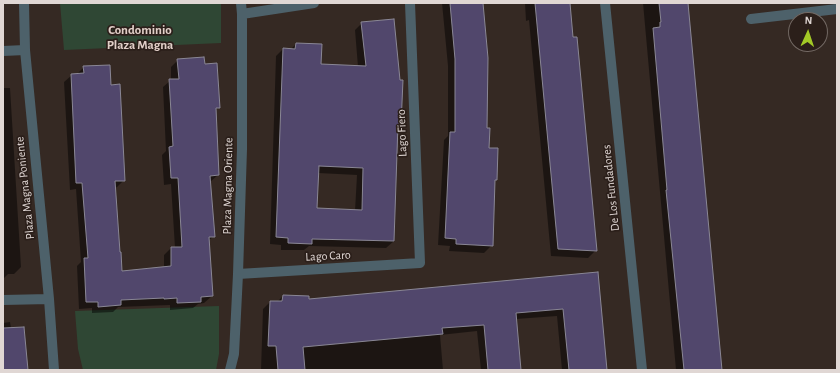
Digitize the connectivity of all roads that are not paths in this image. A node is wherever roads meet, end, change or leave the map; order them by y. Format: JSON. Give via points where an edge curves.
{"nodes":[{"id":1,"x":24,"y":3,"type":"edge"},
{"id":2,"x":241,"y":3,"type":"edge"},
{"id":3,"x":314,"y":3,"type":"edge"},
{"id":4,"x":410,"y":3,"type":"edge"},
{"id":5,"x":605,"y":3,"type":"edge"},
{"id":6,"x":811,"y":8,"type":"edge"},
{"id":7,"x":837,"y":9,"type":"edge"},
{"id":8,"x":242,"y":14,"type":"junction"},
{"id":9,"x":751,"y":19,"type":"dead end"},
{"id":10,"x":25,"y":50,"type":"junction"},
{"id":11,"x":3,"y":51,"type":"edge"},
{"id":12,"x":420,"y":263,"type":"joint"},
{"id":13,"x":238,"y":274,"type":"junction"},
{"id":14,"x":49,"y":299,"type":"junction"},
{"id":15,"x":3,"y":300,"type":"edge"},
{"id":16,"x":54,"y":370,"type":"edge"},
{"id":17,"x":230,"y":370,"type":"edge"},
{"id":18,"x":642,"y":370,"type":"edge"}],
"edges":[{"from":1,"to":10,"type":"street","name":"Plaza Magna Poniente"},
{"from":2,"to":8,"type":"street","name":"Plaza Magna Oriente"},
{"from":3,"to":8,"type":"street"},
{"from":4,"to":12,"type":"street","name":"Lago Fiero"},
{"from":5,"to":18,"type":"street","name":"De Los Fundadores"},
{"from":6,"to":7,"type":"street"},
{"from":6,"to":9,"type":"street"},
{"from":8,"to":13,"type":"street","name":"Plaza Magna Oriente","via":[[242,148]]},
{"from":10,"to":11,"type":"street"},
{"from":10,"to":14,"type":"street","name":"Plaza Magna Poniente"},
{"from":12,"to":13,"type":"street","name":"Lago Caro"},
{"from":13,"to":17,"type":"street","name":"Plaza Magna Oriente","via":[[234,354]]},
{"from":14,"to":15,"type":"street"},
{"from":14,"to":16,"type":"street","name":"Plaza Magna Poniente"}]}
